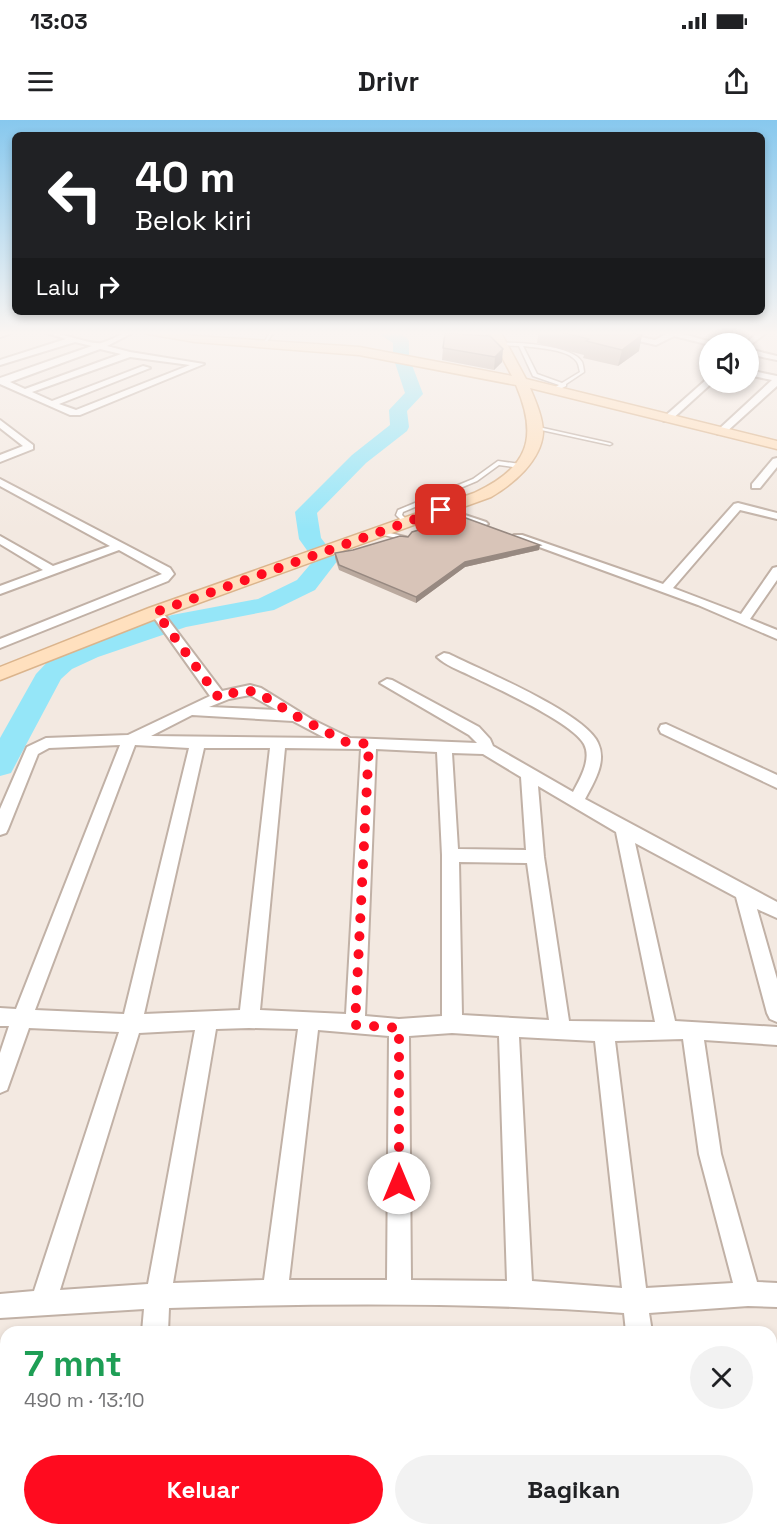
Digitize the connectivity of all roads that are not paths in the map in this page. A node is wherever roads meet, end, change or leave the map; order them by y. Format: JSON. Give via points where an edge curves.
{"nodes":[{"id":1,"x":35,"y":397,"type":"edge"},
{"id":2,"x":69,"y":397,"type":"edge"},
{"id":3,"x":118,"y":397,"type":"edge"},
{"id":4,"x":527,"y":397,"type":"edge"},
{"id":5,"x":591,"y":397,"type":"edge"},
{"id":6,"x":692,"y":397,"type":"edge"},
{"id":7,"x":759,"y":397,"type":"edge"},
{"id":8,"x":51,"y":404,"type":"junction"},
{"id":9,"x":667,"y":419,"type":"junction"},
{"id":10,"x":0,"y":423,"type":"edge"},
{"id":11,"x":534,"y":427,"type":"junction"},
{"id":12,"x":721,"y":432,"type":"junction"},
{"id":13,"x":610,"y":444,"type":"dead end"},
{"id":14,"x":777,"y":445,"type":"edge"},
{"id":15,"x":0,"y":459,"type":"edge"},
{"id":16,"x":525,"y":459,"type":"junction"},
{"id":17,"x":777,"y":460,"type":"edge"},
{"id":18,"x":0,"y":482,"type":"edge"},
{"id":19,"x":756,"y":486,"type":"dead end"},
{"id":20,"x":441,"y":510,"type":"junction"},
{"id":21,"x":777,"y":516,"type":"edge"},
{"id":22,"x":406,"y":530,"type":"junction"},
{"id":23,"x":0,"y":539,"type":"edge"},
{"id":24,"x":117,"y":547,"type":"junction"},
{"id":25,"x":52,"y":571,"type":"junction"},
{"id":26,"x":777,"y":571,"type":"edge"},
{"id":27,"x":664,"y":589,"type":"junction"},
{"id":28,"x":0,"y":590,"type":"edge"},
{"id":29,"x":157,"y":615,"type":"junction"},
{"id":30,"x":743,"y":620,"type":"junction"},
{"id":31,"x":777,"y":635,"type":"edge"},
{"id":32,"x":0,"y":644,"type":"edge"},
{"id":33,"x":444,"y":657,"type":"dead end"},
{"id":34,"x":0,"y":674,"type":"edge"},
{"id":35,"x":387,"y":683,"type":"dead end"},
{"id":36,"x":219,"y":698,"type":"junction"},
{"id":37,"x":192,"y":711,"type":"junction"},
{"id":38,"x":296,"y":716,"type":"junction"},
{"id":39,"x":666,"y":729,"type":"dead end"},
{"id":40,"x":130,"y":740,"type":"junction"},
{"id":41,"x":346,"y":742,"type":"junction"},
{"id":42,"x":198,"y":743,"type":"junction"},
{"id":43,"x":278,"y":743,"type":"junction"},
{"id":44,"x":369,"y":744,"type":"junction"},
{"id":45,"x":444,"y":746,"type":"junction"},
{"id":46,"x":486,"y":749,"type":"junction"},
{"id":47,"x":529,"y":774,"type":"junction"},
{"id":48,"x":777,"y":782,"type":"edge"},
{"id":49,"x":577,"y":799,"type":"junction"},
{"id":50,"x":0,"y":829,"type":"edge"},
{"id":51,"x":624,"y":829,"type":"junction"},
{"id":52,"x":450,"y":855,"type":"junction"},
{"id":53,"x":535,"y":857,"type":"junction"},
{"id":54,"x":743,"y":892,"type":"junction"},
{"id":55,"x":777,"y":911,"type":"edge"},
{"id":56,"x":777,"y":1013,"type":"edge"},
{"id":57,"x":0,"y":1017,"type":"edge"},
{"id":58,"x":22,"y":1018,"type":"junction"},
{"id":59,"x":249,"y":1019,"type":"junction"},
{"id":60,"x":309,"y":1020,"type":"junction"},
{"id":61,"x":207,"y":1022,"type":"junction"},
{"id":62,"x":132,"y":1024,"type":"junction"},
{"id":63,"x":452,"y":1024,"type":"junction"},
{"id":64,"x":355,"y":1025,"type":"junction"},
{"id":65,"x":399,"y":1028,"type":"junction"},
{"id":66,"x":509,"y":1029,"type":"junction"},
{"id":67,"x":560,"y":1029,"type":"junction"},
{"id":68,"x":667,"y":1030,"type":"junction"},
{"id":69,"x":692,"y":1030,"type":"junction"},
{"id":70,"x":604,"y":1032,"type":"junction"},
{"id":71,"x":777,"y":1036,"type":"edge"},
{"id":72,"x":0,"y":1083,"type":"edge"},
{"id":73,"x":275,"y":1292,"type":"junction"},
{"id":74,"x":520,"y":1293,"type":"junction"},
{"id":75,"x":399,"y":1294,"type":"junction"},
{"id":76,"x":748,"y":1294,"type":"junction"},
{"id":77,"x":777,"y":1295,"type":"edge"},
{"id":78,"x":158,"y":1296,"type":"junction"},
{"id":79,"x":636,"y":1301,"type":"junction"},
{"id":80,"x":43,"y":1303,"type":"junction"},
{"id":81,"x":0,"y":1305,"type":"edge"},
{"id":82,"x":156,"y":1326,"type":"edge"},
{"id":83,"x":638,"y":1326,"type":"edge"}],
"edges":[{"from":1,"to":8,"type":"street"},
{"from":2,"to":8,"type":"street"},
{"from":3,"to":8,"type":"street","via":[[81,412]]},
{"from":4,"to":11,"type":"street"},
{"from":5,"to":9,"type":"street"},
{"from":6,"to":9,"type":"street"},
{"from":7,"to":12,"type":"street"},
{"from":9,"to":12,"type":"street"},
{"from":10,"to":15,"type":"street","via":[[30,447]]},
{"from":11,"to":13,"type":"lane"},
{"from":11,"to":16,"type":"street","via":[[535,437]]},
{"from":12,"to":14,"type":"street"},
{"from":16,"to":20,"type":"street","via":[[502,485]]},
{"from":16,"to":22,"type":"lane","via":[[500,462],[475,480],[400,511]]},
{"from":17,"to":19,"type":"street"},
{"from":18,"to":24,"type":"street"},
{"from":20,"to":22,"type":"street"},
{"from":20,"to":27,"type":"street"},
{"from":21,"to":27,"type":"street","via":[[738,506]]},
{"from":22,"to":29,"type":"street","via":[[376,532]]},
{"from":23,"to":25,"type":"street"},
{"from":24,"to":25,"type":"street"},
{"from":24,"to":32,"type":"street","via":[[166,571],[167,576]]},
{"from":25,"to":28,"type":"street"},
{"from":26,"to":30,"type":"street"},
{"from":27,"to":30,"type":"street"},
{"from":29,"to":34,"type":"street"},
{"from":29,"to":36,"type":"street"},
{"from":30,"to":31,"type":"street"},
{"from":33,"to":49,"type":"street","via":[[586,735],[594,757],[592,770]]},
{"from":35,"to":46,"type":"street","via":[[474,731]]},
{"from":36,"to":37,"type":"street"},
{"from":36,"to":38,"type":"street","via":[[242,690],[257,692]]},
{"from":37,"to":38,"type":"street"},
{"from":37,"to":40,"type":"street"},
{"from":38,"to":41,"type":"street"},
{"from":39,"to":48,"type":"street"},
{"from":40,"to":42,"type":"street"},
{"from":40,"to":50,"type":"street","via":[[50,742],[36,747]]},
{"from":40,"to":58,"type":"street"},
{"from":41,"to":43,"type":"street"},
{"from":41,"to":44,"type":"street"},
{"from":42,"to":43,"type":"street"},
{"from":42,"to":62,"type":"street"},
{"from":43,"to":59,"type":"street"},
{"from":44,"to":45,"type":"street"},
{"from":44,"to":64,"type":"street"},
{"from":45,"to":46,"type":"street"},
{"from":45,"to":52,"type":"street"},
{"from":46,"to":47,"type":"street"},
{"from":47,"to":49,"type":"street"},
{"from":47,"to":53,"type":"street"},
{"from":49,"to":51,"type":"street"},
{"from":51,"to":54,"type":"street"},
{"from":51,"to":68,"type":"street"},
{"from":52,"to":53,"type":"street"},
{"from":52,"to":63,"type":"street"},
{"from":53,"to":67,"type":"street"},
{"from":54,"to":55,"type":"street"},
{"from":54,"to":56,"type":"street"},
{"from":57,"to":58,"type":"street"},
{"from":58,"to":62,"type":"street"},
{"from":58,"to":72,"type":"street"},
{"from":59,"to":60,"type":"street"},
{"from":59,"to":61,"type":"street"},
{"from":60,"to":64,"type":"street"},
{"from":60,"to":73,"type":"street"},
{"from":61,"to":62,"type":"street"},
{"from":61,"to":78,"type":"street"},
{"from":62,"to":80,"type":"street"},
{"from":63,"to":65,"type":"street"},
{"from":63,"to":66,"type":"street"},
{"from":64,"to":65,"type":"street"},
{"from":65,"to":75,"type":"street"},
{"from":66,"to":67,"type":"street"},
{"from":66,"to":74,"type":"street"},
{"from":67,"to":70,"type":"street"},
{"from":68,"to":69,"type":"street"},
{"from":68,"to":70,"type":"street"},
{"from":69,"to":71,"type":"street"},
{"from":69,"to":76,"type":"street","via":[[710,1154]]},
{"from":70,"to":79,"type":"street"},
{"from":73,"to":75,"type":"street"},
{"from":73,"to":78,"type":"street"},
{"from":74,"to":75,"type":"street"},
{"from":74,"to":79,"type":"street"},
{"from":76,"to":77,"type":"street"},
{"from":76,"to":79,"type":"street"},
{"from":78,"to":80,"type":"street"},
{"from":78,"to":82,"type":"street"},
{"from":79,"to":83,"type":"street"},
{"from":80,"to":81,"type":"street"}]}
